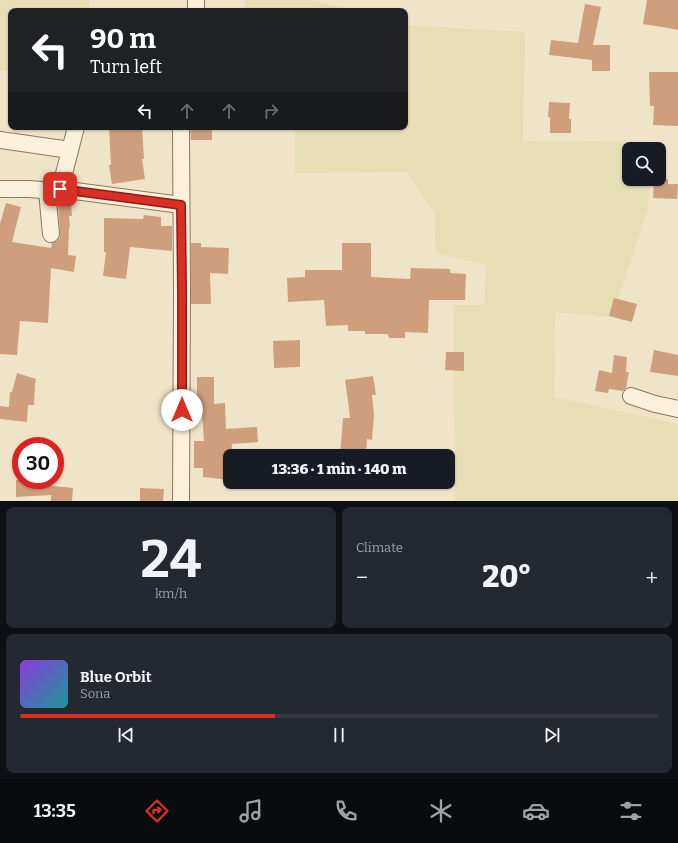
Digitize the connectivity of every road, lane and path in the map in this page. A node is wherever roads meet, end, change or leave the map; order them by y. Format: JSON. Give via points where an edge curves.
{"nodes":[{"id":1,"x":75,"y":130,"type":"edge"},
{"id":2,"x":181,"y":130,"type":"edge"},
{"id":3,"x":0,"y":140,"type":"edge"},
{"id":4,"x":70,"y":150,"type":"junction"},
{"id":5,"x":0,"y":189,"type":"edge"},
{"id":6,"x":54,"y":190,"type":"junction"},
{"id":7,"x":181,"y":205,"type":"junction"},
{"id":8,"x":51,"y":234,"type":"dead end"},
{"id":9,"x":631,"y":396,"type":"dead end"},
{"id":10,"x":678,"y":409,"type":"edge"},
{"id":11,"x":181,"y":501,"type":"edge"}],
"edges":[{"from":1,"to":4,"type":"street"},
{"from":2,"to":7,"type":"street"},
{"from":3,"to":4,"type":"street"},
{"from":4,"to":6,"type":"street"},
{"from":5,"to":6,"type":"street"},
{"from":6,"to":7,"type":"street"},
{"from":6,"to":8,"type":"street"},
{"from":7,"to":11,"type":"street"},
{"from":9,"to":10,"type":"street"}]}
